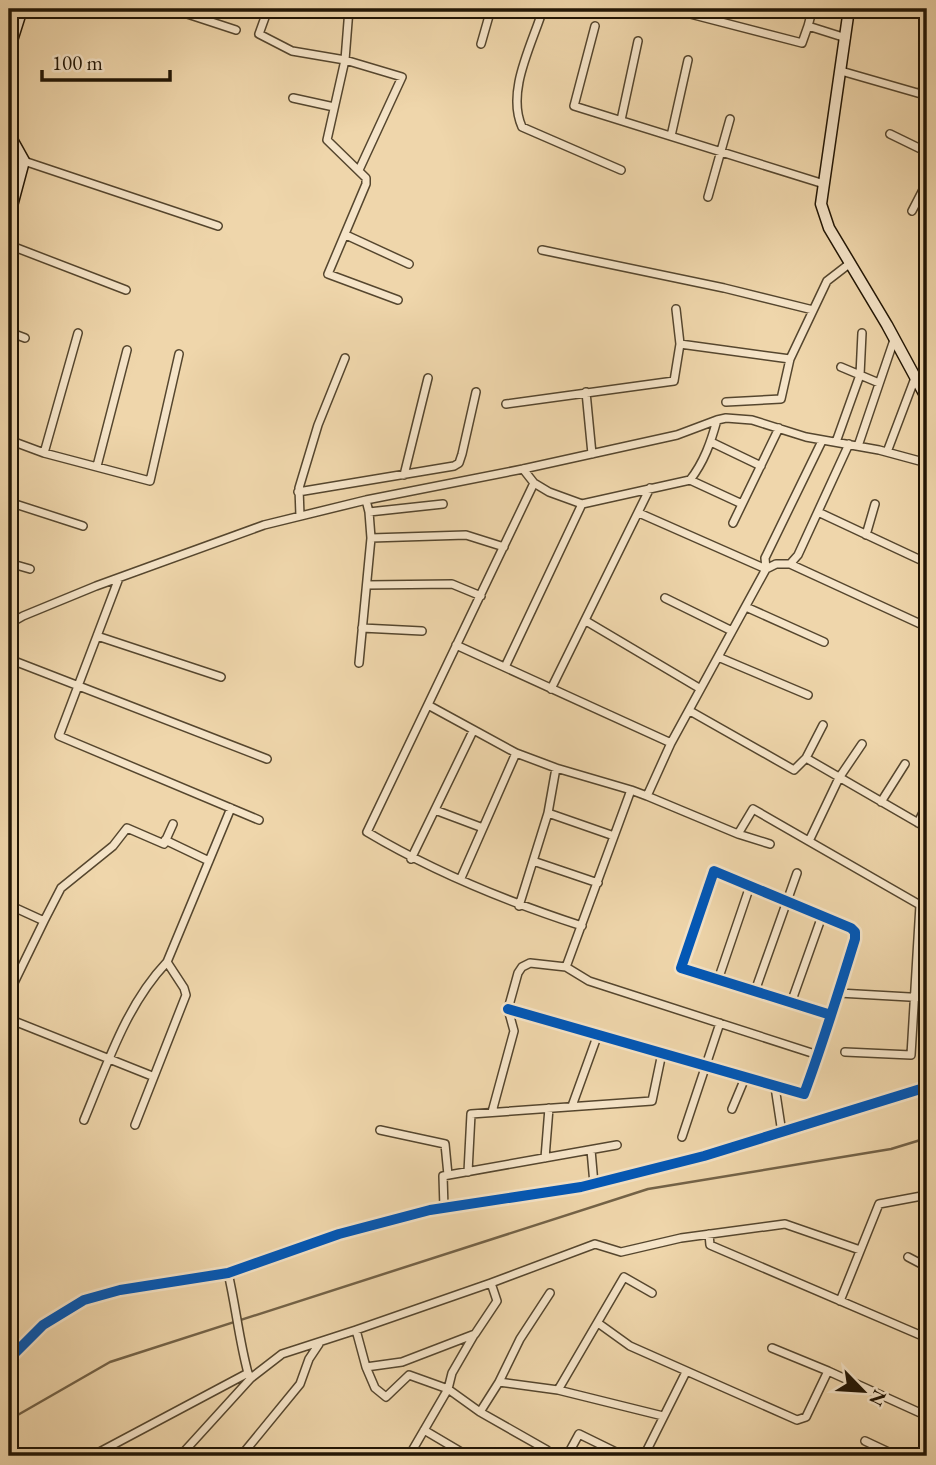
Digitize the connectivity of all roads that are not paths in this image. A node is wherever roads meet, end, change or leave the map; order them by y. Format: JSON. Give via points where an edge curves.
{"nodes":[{"id":1,"x":172,"y":9,"type":"edge"},
{"id":2,"x":268,"y":9,"type":"edge"},
{"id":3,"x":349,"y":9,"type":"edge"},
{"id":4,"x":491,"y":9,"type":"edge"},
{"id":5,"x":543,"y":9,"type":"edge"},
{"id":6,"x":671,"y":9,"type":"edge"},
{"id":7,"x":802,"y":9,"type":"edge"},
{"id":8,"x":849,"y":9,"type":"edge"},
{"id":9,"x":17,"y":12,"type":"edge"},
{"id":10,"x":596,"y":26,"type":"dead end"},
{"id":11,"x":808,"y":26,"type":"junction"},
{"id":12,"x":236,"y":30,"type":"dead end"},
{"id":13,"x":846,"y":37,"type":"junction"},
{"id":14,"x":638,"y":41,"type":"dead end"},
{"id":15,"x":481,"y":44,"type":"dead end"},
{"id":16,"x":9,"y":50,"type":"edge"},
{"id":17,"x":345,"y":60,"type":"junction"},
{"id":18,"x":688,"y":60,"type":"dead end"},
{"id":19,"x":841,"y":71,"type":"junction"},
{"id":20,"x":927,"y":75,"type":"edge"},
{"id":21,"x":293,"y":98,"type":"dead end"},
{"id":22,"x":334,"y":107,"type":"junction"},
{"id":23,"x":730,"y":119,"type":"dead end"},
{"id":24,"x":621,"y":120,"type":"junction"},
{"id":25,"x":9,"y":134,"type":"edge"},
{"id":26,"x":890,"y":134,"type":"dead end"},
{"id":27,"x":671,"y":136,"type":"junction"},
{"id":28,"x":720,"y":151,"type":"junction"},
{"id":29,"x":927,"y":152,"type":"edge"},
{"id":30,"x":9,"y":156,"type":"edge"},
{"id":31,"x":24,"y":161,"type":"junction"},
{"id":32,"x":359,"y":170,"type":"junction"},
{"id":33,"x":621,"y":170,"type":"dead end"},
{"id":34,"x":824,"y":184,"type":"junction"},
{"id":35,"x":927,"y":184,"type":"edge"},
{"id":36,"x":708,"y":197,"type":"dead end"},
{"id":37,"x":912,"y":211,"type":"dead end"},
{"id":38,"x":9,"y":217,"type":"edge"},
{"id":39,"x":218,"y":226,"type":"dead end"},
{"id":40,"x":346,"y":235,"type":"junction"},
{"id":41,"x":9,"y":245,"type":"edge"},
{"id":42,"x":542,"y":250,"type":"dead end"},
{"id":43,"x":409,"y":264,"type":"dead end"},
{"id":44,"x":849,"y":264,"type":"junction"},
{"id":45,"x":126,"y":290,"type":"dead end"},
{"id":46,"x":398,"y":300,"type":"dead end"},
{"id":47,"x":676,"y":309,"type":"dead end"},
{"id":48,"x":813,"y":310,"type":"junction"},
{"id":49,"x":9,"y":332,"type":"edge"},
{"id":50,"x":78,"y":332,"type":"dead end"},
{"id":51,"x":862,"y":334,"type":"dead end"},
{"id":52,"x":25,"y":338,"type":"dead end"},
{"id":53,"x":894,"y":340,"type":"junction"},
{"id":54,"x":680,"y":344,"type":"junction"},
{"id":55,"x":127,"y":350,"type":"dead end"},
{"id":56,"x":179,"y":354,"type":"dead end"},
{"id":57,"x":345,"y":358,"type":"dead end"},
{"id":58,"x":790,"y":359,"type":"junction"},
{"id":59,"x":841,"y":367,"type":"dead end"},
{"id":60,"x":860,"y":375,"type":"junction"},
{"id":61,"x":428,"y":378,"type":"dead end"},
{"id":62,"x":915,"y":378,"type":"junction"},
{"id":63,"x":879,"y":383,"type":"junction"},
{"id":64,"x":475,"y":391,"type":"dead end"},
{"id":65,"x":586,"y":392,"type":"junction"},
{"id":66,"x":927,"y":399,"type":"edge"},
{"id":67,"x":726,"y":402,"type":"dead end"},
{"id":68,"x":506,"y":404,"type":"dead end"},
{"id":69,"x":717,"y":421,"type":"junction"},
{"id":70,"x":779,"y":428,"type":"junction"},
{"id":71,"x":9,"y":440,"type":"edge"},
{"id":72,"x":822,"y":441,"type":"junction"},
{"id":73,"x":711,"y":442,"type":"junction"},
{"id":74,"x":836,"y":442,"type":"junction"},
{"id":75,"x":849,"y":444,"type":"junction"},
{"id":76,"x":858,"y":446,"type":"junction"},
{"id":77,"x":887,"y":452,"type":"junction"},
{"id":78,"x":44,"y":453,"type":"junction"},
{"id":79,"x":592,"y":454,"type":"junction"},
{"id":80,"x":927,"y":463,"type":"edge"},
{"id":81,"x":97,"y":466,"type":"junction"},
{"id":82,"x":761,"y":466,"type":"junction"},
{"id":83,"x":523,"y":469,"type":"junction"},
{"id":84,"x":404,"y":475,"type":"junction"},
{"id":85,"x":690,"y":480,"type":"junction"},
{"id":86,"x":534,"y":483,"type":"junction"},
{"id":87,"x":650,"y":488,"type":"junction"},
{"id":88,"x":298,"y":492,"type":"junction"},
{"id":89,"x":366,"y":500,"type":"junction"},
{"id":90,"x":9,"y":502,"type":"edge"},
{"id":91,"x":443,"y":504,"type":"dead end"},
{"id":92,"x":582,"y":504,"type":"junction"},
{"id":93,"x":742,"y":504,"type":"junction"},
{"id":94,"x":875,"y":504,"type":"dead end"},
{"id":95,"x":369,"y":512,"type":"junction"},
{"id":96,"x":818,"y":512,"type":"junction"},
{"id":97,"x":639,"y":513,"type":"junction"},
{"id":98,"x":300,"y":516,"type":"junction"},
{"id":99,"x":733,"y":523,"type":"dead end"},
{"id":100,"x":83,"y":526,"type":"dead end"},
{"id":101,"x":866,"y":535,"type":"junction"},
{"id":102,"x":371,"y":538,"type":"junction"},
{"id":103,"x":504,"y":547,"type":"junction"},
{"id":104,"x":9,"y":563,"type":"edge"},
{"id":105,"x":927,"y":563,"type":"edge"},
{"id":106,"x":790,"y":564,"type":"junction"},
{"id":107,"x":30,"y":569,"type":"dead end"},
{"id":108,"x":766,"y":569,"type":"junction"},
{"id":109,"x":118,"y":578,"type":"junction"},
{"id":110,"x":366,"y":584,"type":"junction"},
{"id":111,"x":481,"y":596,"type":"junction"},
{"id":112,"x":665,"y":598,"type":"dead end"},
{"id":113,"x":746,"y":607,"type":"junction"},
{"id":114,"x":586,"y":621,"type":"junction"},
{"id":115,"x":9,"y":624,"type":"edge"},
{"id":116,"x":927,"y":627,"type":"edge"},
{"id":117,"x":362,"y":628,"type":"junction"},
{"id":118,"x":422,"y":631,"type":"dead end"},
{"id":119,"x":732,"y":631,"type":"junction"},
{"id":120,"x":97,"y":636,"type":"junction"},
{"id":121,"x":824,"y":642,"type":"dead end"},
{"id":122,"x":456,"y":645,"type":"junction"},
{"id":123,"x":718,"y":657,"type":"junction"},
{"id":124,"x":9,"y":659,"type":"edge"},
{"id":125,"x":359,"y":663,"type":"dead end"},
{"id":126,"x":505,"y":667,"type":"junction"},
{"id":127,"x":221,"y":677,"type":"dead end"},
{"id":128,"x":79,"y":686,"type":"junction"},
{"id":129,"x":699,"y":688,"type":"junction"},
{"id":130,"x":551,"y":689,"type":"junction"},
{"id":131,"x":808,"y":695,"type":"dead end"},
{"id":132,"x":428,"y":705,"type":"junction"},
{"id":133,"x":690,"y":711,"type":"junction"},
{"id":134,"x":823,"y":725,"type":"dead end"},
{"id":135,"x":473,"y":731,"type":"junction"},
{"id":136,"x":671,"y":743,"type":"junction"},
{"id":137,"x":862,"y":744,"type":"dead end"},
{"id":138,"x":516,"y":753,"type":"junction"},
{"id":139,"x":806,"y":758,"type":"junction"},
{"id":140,"x":267,"y":759,"type":"dead end"},
{"id":141,"x":905,"y":764,"type":"dead end"},
{"id":142,"x":556,"y":768,"type":"junction"},
{"id":143,"x":839,"y":778,"type":"junction"},
{"id":144,"x":631,"y":790,"type":"junction"},
{"id":145,"x":647,"y":796,"type":"junction"},
{"id":146,"x":881,"y":802,"type":"junction"},
{"id":147,"x":927,"y":804,"type":"edge"},
{"id":148,"x":232,"y":808,"type":"junction"},
{"id":149,"x":435,"y":810,"type":"junction"},
{"id":150,"x":548,"y":813,"type":"junction"},
{"id":151,"x":259,"y":820,"type":"dead end"},
{"id":152,"x":918,"y":823,"type":"junction"},
{"id":153,"x":173,"y":824,"type":"dead end"},
{"id":154,"x":483,"y":828,"type":"junction"},
{"id":155,"x":927,"y":828,"type":"edge"},
{"id":156,"x":738,"y":834,"type":"junction"},
{"id":157,"x":614,"y":836,"type":"junction"},
{"id":158,"x":165,"y":840,"type":"junction"},
{"id":159,"x":809,"y":841,"type":"junction"},
{"id":160,"x":770,"y":844,"type":"dead end"},
{"id":161,"x":411,"y":859,"type":"junction"},
{"id":162,"x":209,"y":861,"type":"junction"},
{"id":163,"x":533,"y":861,"type":"junction"},
{"id":164,"x":797,"y":873,"type":"dead end"},
{"id":165,"x":461,"y":878,"type":"junction"},
{"id":166,"x":598,"y":883,"type":"junction"},
{"id":167,"x":750,"y":886,"type":"junction"},
{"id":168,"x":927,"y":892,"type":"edge"},
{"id":169,"x":786,"y":901,"type":"junction"},
{"id":170,"x":9,"y":905,"type":"edge"},
{"id":171,"x":519,"y":906,"type":"junction"},
{"id":172,"x":924,"y":907,"type":"edge"},
{"id":173,"x":822,"y":916,"type":"junction"},
{"id":174,"x":44,"y":921,"type":"junction"},
{"id":175,"x":582,"y":926,"type":"junction"},
{"id":176,"x":167,"y":962,"type":"junction"},
{"id":177,"x":566,"y":967,"type":"junction"},
{"id":178,"x":718,"y":980,"type":"junction"},
{"id":179,"x":755,"y":991,"type":"junction"},
{"id":180,"x":9,"y":993,"type":"edge"},
{"id":181,"x":839,"y":993,"type":"junction"},
{"id":182,"x":913,"y":997,"type":"junction"},
{"id":183,"x":927,"y":998,"type":"edge"},
{"id":184,"x":791,"y":1003,"type":"junction"},
{"id":185,"x":508,"y":1009,"type":"junction"},
{"id":186,"x":831,"y":1015,"type":"junction"},
{"id":187,"x":9,"y":1019,"type":"edge"},
{"id":188,"x":720,"y":1023,"type":"junction"},
{"id":189,"x":598,"y":1034,"type":"junction"},
{"id":190,"x":845,"y":1052,"type":"dead end"},
{"id":191,"x":662,"y":1053,"type":"junction"},
{"id":192,"x":818,"y":1055,"type":"junction"},
{"id":193,"x":109,"y":1060,"type":"junction"},
{"id":194,"x":706,"y":1066,"type":"junction"},
{"id":195,"x":152,"y":1076,"type":"junction"},
{"id":196,"x":745,"y":1078,"type":"junction"},
{"id":197,"x":775,"y":1087,"type":"junction"},
{"id":198,"x":927,"y":1087,"type":"edge"},
{"id":199,"x":572,"y":1107,"type":"junction"},
{"id":200,"x":549,"y":1108,"type":"junction"},
{"id":201,"x":732,"y":1109,"type":"dead end"},
{"id":202,"x":492,"y":1112,"type":"junction"},
{"id":203,"x":84,"y":1120,"type":"dead end"},
{"id":204,"x":135,"y":1125,"type":"dead end"},
{"id":205,"x":380,"y":1130,"type":"dead end"},
{"id":206,"x":782,"y":1133,"type":"junction"},
{"id":207,"x":682,"y":1137,"type":"dead end"},
{"id":208,"x":617,"y":1145,"type":"dead end"},
{"id":209,"x":591,"y":1150,"type":"junction"},
{"id":210,"x":545,"y":1158,"type":"junction"},
{"id":211,"x":468,"y":1172,"type":"junction"},
{"id":212,"x":449,"y":1175,"type":"junction"},
{"id":213,"x":594,"y":1184,"type":"junction"},
{"id":214,"x":927,"y":1195,"type":"edge"},
{"id":215,"x":444,"y":1208,"type":"junction"},
{"id":216,"x":709,"y":1234,"type":"junction"},
{"id":217,"x":860,"y":1251,"type":"junction"},
{"id":218,"x":908,"y":1257,"type":"dead end"},
{"id":219,"x":927,"y":1267,"type":"edge"},
{"id":220,"x":228,"y":1273,"type":"junction"},
{"id":221,"x":491,"y":1283,"type":"junction"},
{"id":222,"x":550,"y":1293,"type":"dead end"},
{"id":223,"x":652,"y":1293,"type":"dead end"},
{"id":224,"x":840,"y":1301,"type":"junction"},
{"id":225,"x":598,"y":1323,"type":"junction"},
{"id":226,"x":356,"y":1330,"type":"junction"},
{"id":227,"x":475,"y":1334,"type":"junction"},
{"id":228,"x":927,"y":1338,"type":"edge"},
{"id":229,"x":320,"y":1343,"type":"junction"},
{"id":230,"x":772,"y":1348,"type":"dead end"},
{"id":231,"x":9,"y":1359,"type":"edge"},
{"id":232,"x":366,"y":1367,"type":"junction"},
{"id":233,"x":828,"y":1371,"type":"junction"},
{"id":234,"x":686,"y":1372,"type":"junction"},
{"id":235,"x":250,"y":1375,"type":"junction"},
{"id":236,"x":499,"y":1382,"type":"junction"},
{"id":237,"x":449,"y":1389,"type":"junction"},
{"id":238,"x":558,"y":1390,"type":"junction"},
{"id":239,"x":480,"y":1412,"type":"junction"},
{"id":240,"x":663,"y":1416,"type":"junction"},
{"id":241,"x":927,"y":1416,"type":"edge"},
{"id":242,"x":424,"y":1430,"type":"junction"},
{"id":243,"x":865,"y":1441,"type":"dead end"},
{"id":244,"x":927,"y":1447,"type":"edge"},
{"id":245,"x":547,"y":1451,"type":"dead end"},
{"id":246,"x":92,"y":1456,"type":"edge"},
{"id":247,"x":180,"y":1456,"type":"edge"},
{"id":248,"x":241,"y":1456,"type":"edge"},
{"id":249,"x":409,"y":1456,"type":"edge"},
{"id":250,"x":468,"y":1456,"type":"edge"},
{"id":251,"x":567,"y":1456,"type":"edge"},
{"id":252,"x":624,"y":1456,"type":"edge"},
{"id":253,"x":644,"y":1456,"type":"edge"},
{"id":254,"x":897,"y":1456,"type":"edge"},
{"id":255,"x":922,"y":1456,"type":"edge"}],
"edges":[{"from":1,"to":12,"type":"street"},
{"from":2,"to":17,"type":"street","via":[[259,34],[292,51]]},
{"from":3,"to":17,"type":"street"},
{"from":4,"to":15,"type":"street"},
{"from":5,"to":33,"type":"street","via":[[516,93],[522,127]]},
{"from":6,"to":11,"type":"street","via":[[802,43]]},
{"from":7,"to":11,"type":"street","via":[[812,11]]},
{"from":8,"to":13,"type":"street"},
{"from":9,"to":16,"type":"street"},
{"from":10,"to":24,"type":"street","via":[[574,106]]},
{"from":11,"to":13,"type":"street"},
{"from":13,"to":19,"type":"street"},
{"from":14,"to":24,"type":"street"},
{"from":17,"to":22,"type":"street"},
{"from":17,"to":32,"type":"street","via":[[402,77]]},
{"from":18,"to":27,"type":"street"},
{"from":19,"to":20,"type":"street","via":[[921,94]]},
{"from":19,"to":34,"type":"street"},
{"from":21,"to":22,"type":"street"},
{"from":22,"to":32,"type":"street","via":[[327,140]]},
{"from":23,"to":28,"type":"street"},
{"from":24,"to":27,"type":"street"},
{"from":25,"to":31,"type":"street"},
{"from":26,"to":29,"type":"street"},
{"from":27,"to":28,"type":"street"},
{"from":28,"to":34,"type":"street"},
{"from":28,"to":36,"type":"street"},
{"from":30,"to":31,"type":"street"},
{"from":31,"to":38,"type":"street"},
{"from":31,"to":39,"type":"street"},
{"from":32,"to":40,"type":"street","via":[[366,184]]},
{"from":34,"to":44,"type":"street","via":[[821,204]]},
{"from":35,"to":37,"type":"street"},
{"from":40,"to":43,"type":"street"},
{"from":40,"to":46,"type":"street","via":[[328,274]]},
{"from":41,"to":45,"type":"street"},
{"from":42,"to":48,"type":"street"},
{"from":44,"to":48,"type":"street","via":[[827,281]]},
{"from":44,"to":53,"type":"street"},
{"from":47,"to":54,"type":"street"},
{"from":48,"to":58,"type":"street"},
{"from":49,"to":52,"type":"street"},
{"from":50,"to":78,"type":"street"},
{"from":51,"to":60,"type":"street"},
{"from":53,"to":62,"type":"street"},
{"from":53,"to":63,"type":"street"},
{"from":54,"to":58,"type":"street"},
{"from":54,"to":65,"type":"street","via":[[674,381]]},
{"from":55,"to":81,"type":"street"},
{"from":56,"to":81,"type":"street","via":[[150,481]]},
{"from":57,"to":88,"type":"street"},
{"from":58,"to":67,"type":"street","via":[[781,399]]},
{"from":59,"to":60,"type":"street"},
{"from":60,"to":63,"type":"street"},
{"from":60,"to":74,"type":"street"},
{"from":61,"to":84,"type":"street"},
{"from":62,"to":66,"type":"street"},
{"from":62,"to":77,"type":"street"},
{"from":63,"to":76,"type":"street"},
{"from":64,"to":84,"type":"street","via":[[459,463]]},
{"from":65,"to":68,"type":"street"},
{"from":65,"to":79,"type":"street"},
{"from":69,"to":70,"type":"street","via":[[739,418]]},
{"from":69,"to":73,"type":"street"},
{"from":69,"to":79,"type":"street"},
{"from":70,"to":72,"type":"street"},
{"from":70,"to":82,"type":"street"},
{"from":71,"to":78,"type":"street"},
{"from":72,"to":74,"type":"street"},
{"from":72,"to":108,"type":"street","via":[[765,558]]},
{"from":73,"to":82,"type":"street"},
{"from":73,"to":85,"type":"street"},
{"from":74,"to":75,"type":"street"},
{"from":75,"to":76,"type":"street"},
{"from":75,"to":96,"type":"street"},
{"from":76,"to":77,"type":"street"},
{"from":77,"to":80,"type":"street"},
{"from":78,"to":81,"type":"street"},
{"from":79,"to":83,"type":"street"},
{"from":82,"to":93,"type":"street"},
{"from":83,"to":86,"type":"street"},
{"from":83,"to":89,"type":"street"},
{"from":84,"to":88,"type":"street"},
{"from":85,"to":87,"type":"street"},
{"from":85,"to":93,"type":"street"},
{"from":86,"to":92,"type":"street"},
{"from":86,"to":103,"type":"street"},
{"from":87,"to":92,"type":"street"},
{"from":87,"to":97,"type":"street"},
{"from":88,"to":98,"type":"street"},
{"from":89,"to":95,"type":"street"},
{"from":89,"to":98,"type":"street"},
{"from":90,"to":100,"type":"street"},
{"from":91,"to":95,"type":"street"},
{"from":92,"to":126,"type":"street"},
{"from":93,"to":99,"type":"street"},
{"from":94,"to":101,"type":"street"},
{"from":95,"to":102,"type":"street"},
{"from":96,"to":101,"type":"street"},
{"from":96,"to":106,"type":"street"},
{"from":97,"to":108,"type":"street"},
{"from":97,"to":114,"type":"street"},
{"from":98,"to":109,"type":"street"},
{"from":101,"to":105,"type":"street"},
{"from":102,"to":103,"type":"street","via":[[466,535]]},
{"from":102,"to":110,"type":"street"},
{"from":103,"to":111,"type":"street"},
{"from":104,"to":107,"type":"street"},
{"from":106,"to":108,"type":"street"},
{"from":106,"to":116,"type":"street"},
{"from":108,"to":113,"type":"street"},
{"from":109,"to":115,"type":"street"},
{"from":109,"to":120,"type":"street"},
{"from":110,"to":111,"type":"street","via":[[452,584]]},
{"from":110,"to":117,"type":"street"},
{"from":111,"to":122,"type":"street"},
{"from":112,"to":119,"type":"street"},
{"from":113,"to":119,"type":"street"},
{"from":113,"to":121,"type":"street"},
{"from":114,"to":129,"type":"street"},
{"from":114,"to":130,"type":"street"},
{"from":117,"to":118,"type":"street"},
{"from":117,"to":125,"type":"street"},
{"from":119,"to":123,"type":"street"},
{"from":120,"to":127,"type":"street"},
{"from":120,"to":128,"type":"street"},
{"from":122,"to":126,"type":"street"},
{"from":122,"to":132,"type":"street"},
{"from":123,"to":129,"type":"street"},
{"from":123,"to":131,"type":"street"},
{"from":124,"to":128,"type":"street"},
{"from":126,"to":130,"type":"street"},
{"from":128,"to":140,"type":"street"},
{"from":128,"to":148,"type":"street","via":[[59,736]]},
{"from":129,"to":133,"type":"street"},
{"from":130,"to":136,"type":"street"},
{"from":132,"to":135,"type":"street"},
{"from":132,"to":161,"type":"street","via":[[367,832]]},
{"from":133,"to":136,"type":"street"},
{"from":133,"to":139,"type":"street","via":[[794,770]]},
{"from":134,"to":139,"type":"street"},
{"from":135,"to":138,"type":"street"},
{"from":135,"to":149,"type":"street"},
{"from":136,"to":145,"type":"street"},
{"from":137,"to":143,"type":"street"},
{"from":138,"to":142,"type":"street"},
{"from":138,"to":154,"type":"street"},
{"from":139,"to":143,"type":"street"},
{"from":141,"to":146,"type":"street"},
{"from":142,"to":144,"type":"street"},
{"from":142,"to":150,"type":"street"},
{"from":143,"to":146,"type":"street"},
{"from":143,"to":159,"type":"street"},
{"from":144,"to":145,"type":"street"},
{"from":144,"to":157,"type":"street"},
{"from":145,"to":156,"type":"street"},
{"from":146,"to":152,"type":"street"},
{"from":147,"to":152,"type":"street"},
{"from":148,"to":151,"type":"street"},
{"from":148,"to":162,"type":"street"},
{"from":149,"to":154,"type":"street"},
{"from":149,"to":161,"type":"street"},
{"from":150,"to":157,"type":"street"},
{"from":150,"to":163,"type":"street"},
{"from":152,"to":155,"type":"street"},
{"from":153,"to":158,"type":"street"},
{"from":154,"to":165,"type":"street"},
{"from":156,"to":159,"type":"street","via":[[753,809]]},
{"from":156,"to":160,"type":"street"},
{"from":157,"to":166,"type":"street"},
{"from":158,"to":162,"type":"street"},
{"from":158,"to":174,"type":"street","via":[[163,844],[127,828],[113,846],[61,888]]},
{"from":159,"to":172,"type":"street"},
{"from":161,"to":165,"type":"street"},
{"from":162,"to":176,"type":"street"},
{"from":163,"to":166,"type":"street"},
{"from":163,"to":171,"type":"street"},
{"from":164,"to":169,"type":"street"},
{"from":165,"to":171,"type":"street"},
{"from":166,"to":175,"type":"street"},
{"from":167,"to":169,"type":"street"},
{"from":167,"to":178,"type":"street"},
{"from":167,"to":178,"type":"street","via":[[714,871],[681,968]]},
{"from":168,"to":172,"type":"street"},
{"from":169,"to":173,"type":"street"},
{"from":169,"to":179,"type":"street"},
{"from":170,"to":174,"type":"street"},
{"from":171,"to":175,"type":"street"},
{"from":172,"to":182,"type":"street"},
{"from":173,"to":181,"type":"street","via":[[855,932]]},
{"from":173,"to":184,"type":"street"},
{"from":174,"to":180,"type":"street"},
{"from":175,"to":177,"type":"street"},
{"from":176,"to":193,"type":"street","via":[[150,980]]},
{"from":176,"to":195,"type":"street","via":[[186,995]]},
{"from":177,"to":185,"type":"street","via":[[538,962],[522,967]]},
{"from":177,"to":188,"type":"street","via":[[589,981]]},
{"from":178,"to":179,"type":"street"},
{"from":179,"to":184,"type":"street"},
{"from":181,"to":182,"type":"street"},
{"from":181,"to":186,"type":"street"},
{"from":182,"to":183,"type":"street"},
{"from":182,"to":190,"type":"street","via":[[911,1055]]},
{"from":184,"to":186,"type":"street"},
{"from":185,"to":189,"type":"street"},
{"from":185,"to":202,"type":"street","via":[[513,1031]]},
{"from":186,"to":192,"type":"street"},
{"from":187,"to":193,"type":"street"},
{"from":188,"to":192,"type":"street"},
{"from":188,"to":194,"type":"street"},
{"from":189,"to":191,"type":"street"},
{"from":189,"to":199,"type":"street"},
{"from":191,"to":194,"type":"street"},
{"from":191,"to":199,"type":"street","via":[[652,1101]]},
{"from":192,"to":197,"type":"street","via":[[804,1094]]},
{"from":193,"to":195,"type":"street"},
{"from":193,"to":203,"type":"street"},
{"from":194,"to":196,"type":"street"},
{"from":194,"to":207,"type":"street"},
{"from":195,"to":204,"type":"street"},
{"from":196,"to":197,"type":"street"},
{"from":196,"to":201,"type":"street"},
{"from":197,"to":206,"type":"street"},
{"from":198,"to":206,"type":"street"},
{"from":199,"to":200,"type":"street"},
{"from":200,"to":202,"type":"street"},
{"from":200,"to":210,"type":"street"},
{"from":202,"to":211,"type":"street","via":[[471,1114]]},
{"from":205,"to":212,"type":"street","via":[[445,1144]]},
{"from":206,"to":213,"type":"street"},
{"from":208,"to":209,"type":"street"},
{"from":209,"to":210,"type":"street"},
{"from":209,"to":213,"type":"street"},
{"from":210,"to":211,"type":"street"},
{"from":211,"to":212,"type":"street"},
{"from":212,"to":215,"type":"street","via":[[443,1176]]},
{"from":213,"to":215,"type":"street"},
{"from":214,"to":217,"type":"street","via":[[879,1204]]},
{"from":215,"to":220,"type":"street","via":[[339,1234]]},
{"from":216,"to":217,"type":"street","via":[[785,1224]]},
{"from":216,"to":221,"type":"street","via":[[621,1252],[595,1244]]},
{"from":216,"to":224,"type":"street","via":[[710,1245]]},
{"from":217,"to":224,"type":"street"},
{"from":218,"to":219,"type":"street"},
{"from":220,"to":231,"type":"street","via":[[83,1300],[43,1325]]},
{"from":220,"to":235,"type":"street"},
{"from":221,"to":226,"type":"street"},
{"from":221,"to":227,"type":"street","via":[[497,1301]]},
{"from":222,"to":236,"type":"street"},
{"from":223,"to":225,"type":"street","via":[[624,1277]]},
{"from":224,"to":228,"type":"street"},
{"from":225,"to":234,"type":"street","via":[[630,1346]]},
{"from":225,"to":238,"type":"street"},
{"from":226,"to":229,"type":"street"},
{"from":226,"to":232,"type":"street"},
{"from":227,"to":232,"type":"street","via":[[402,1362]]},
{"from":227,"to":237,"type":"street","via":[[452,1373]]},
{"from":229,"to":235,"type":"street","via":[[282,1354]]},
{"from":229,"to":248,"type":"street","via":[[300,1384]]},
{"from":230,"to":233,"type":"street"},
{"from":232,"to":237,"type":"street","via":[[386,1397],[409,1375]]},
{"from":233,"to":234,"type":"street","via":[[806,1418],[800,1421]]},
{"from":233,"to":241,"type":"street"},
{"from":234,"to":240,"type":"street"},
{"from":235,"to":246,"type":"street"},
{"from":235,"to":247,"type":"street"},
{"from":236,"to":238,"type":"street"},
{"from":236,"to":239,"type":"street"},
{"from":237,"to":239,"type":"street"},
{"from":237,"to":242,"type":"street"},
{"from":238,"to":240,"type":"street"},
{"from":239,"to":245,"type":"street"},
{"from":240,"to":253,"type":"street"},
{"from":242,"to":249,"type":"street"},
{"from":242,"to":250,"type":"street"},
{"from":243,"to":254,"type":"street"},
{"from":244,"to":255,"type":"street"},
{"from":251,"to":252,"type":"street","via":[[579,1434]]}]}
